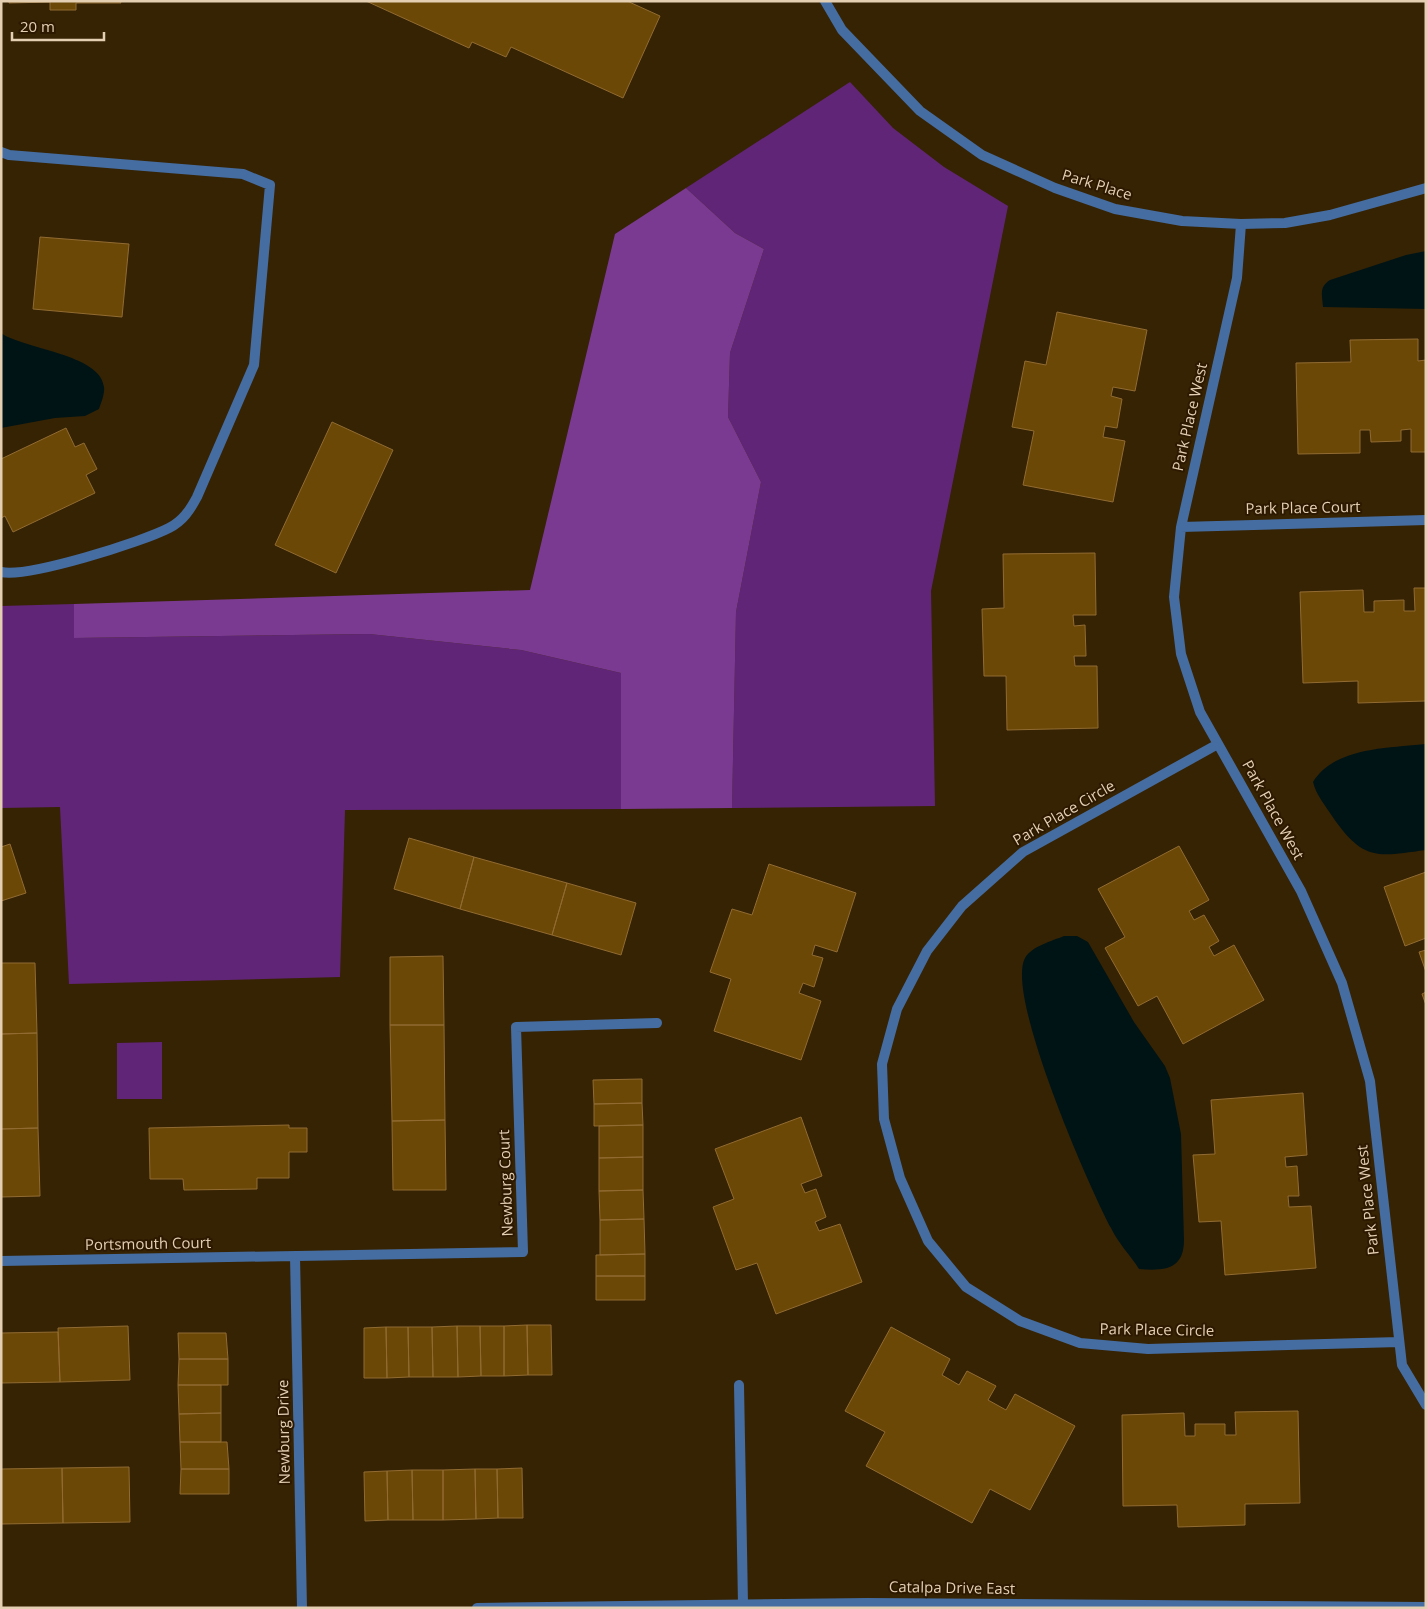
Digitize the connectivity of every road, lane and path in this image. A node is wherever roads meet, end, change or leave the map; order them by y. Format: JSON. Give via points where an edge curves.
{"nodes":[{"id":1,"x":825,"y":1,"type":"edge"},
{"id":2,"x":1,"y":152,"type":"edge"},
{"id":3,"x":1426,"y":188,"type":"edge"},
{"id":4,"x":1241,"y":224,"type":"junction"},
{"id":5,"x":1426,"y":520,"type":"edge"},
{"id":6,"x":1181,"y":526,"type":"junction"},
{"id":7,"x":1,"y":572,"type":"edge"},
{"id":8,"x":1218,"y":744,"type":"junction"},
{"id":9,"x":657,"y":1023,"type":"dead end"},
{"id":10,"x":295,"y":1256,"type":"junction"},
{"id":11,"x":1,"y":1261,"type":"edge"},
{"id":12,"x":1399,"y":1342,"type":"junction"},
{"id":13,"x":739,"y":1384,"type":"dead end"},
{"id":14,"x":1426,"y":1405,"type":"edge"},
{"id":15,"x":743,"y":1604,"type":"junction"},
{"id":16,"x":867,"y":1605,"type":"edge"},
{"id":17,"x":302,"y":1608,"type":"edge"},
{"id":18,"x":477,"y":1608,"type":"edge"},
{"id":19,"x":1426,"y":1608,"type":"edge"}],
"edges":[{"from":1,"to":4,"type":"street","name":"Park Place","via":[[842,30],[920,111],[982,155],[1055,188],[1115,209],[1182,221]]},
{"from":2,"to":7,"type":"street","via":[[243,174],[270,185],[254,365],[188,514],[170,528],[109,551],[30,570]]},
{"from":3,"to":4,"type":"street","name":"Park Place","via":[[1330,215],[1285,223]]},
{"from":4,"to":6,"type":"street","name":"Park Place West","via":[[1237,278]]},
{"from":5,"to":6,"type":"street","name":"Park Place Court"},
{"from":6,"to":8,"type":"street","name":"Park Place West","via":[[1174,597],[1181,654],[1200,712]]},
{"from":8,"to":12,"type":"street","name":"Park Place West","via":[[1301,890],[1342,982],[1370,1081]]},
{"from":8,"to":12,"type":"street","name":"Park Place Circle","via":[[1022,852],[962,906],[927,951],[897,1009],[882,1064],[884,1119],[900,1178],[928,1241],[966,1287],[1020,1321],[1080,1343],[1148,1349]]},
{"from":9,"to":10,"type":"street","name":"Newburg Court","via":[[516,1027],[523,1252]]},
{"from":10,"to":11,"type":"street","name":"Portsmouth Court"},
{"from":10,"to":17,"type":"street","name":"Newburg Drive"},
{"from":12,"to":14,"type":"street","name":"Park Place West","via":[[1402,1365]]},
{"from":13,"to":15,"type":"street"},
{"from":15,"to":16,"type":"street","name":"Catalpa Drive East"},
{"from":15,"to":18,"type":"street","name":"Catalpa Drive East"},
{"from":16,"to":19,"type":"street","name":"Catalpa Drive East"}]}
